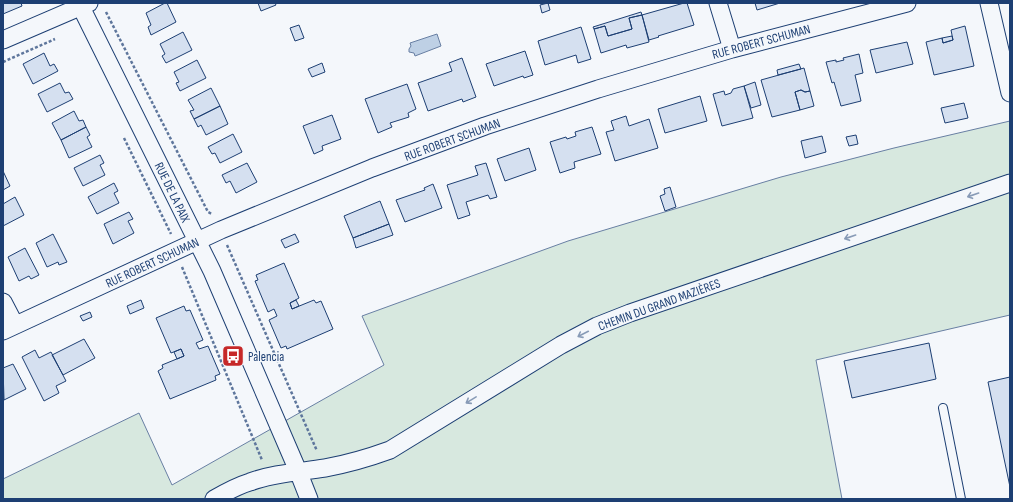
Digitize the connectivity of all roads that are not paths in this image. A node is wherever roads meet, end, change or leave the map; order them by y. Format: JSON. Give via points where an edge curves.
{"nodes":[{"id":1,"x":718,"y":3,"type":"edge"},
{"id":2,"x":907,"y":3,"type":"edge"},
{"id":3,"x":989,"y":3,"type":"edge"},
{"id":4,"x":83,"y":4,"type":"edge"},
{"id":5,"x":3,"y":40,"type":"edge"},
{"id":6,"x":732,"y":49,"type":"junction"},
{"id":7,"x":1010,"y":93,"type":"edge"},
{"id":8,"x":1010,"y":183,"type":"edge"},
{"id":9,"x":197,"y":241,"type":"junction"},
{"id":10,"x":3,"y":302,"type":"edge"},
{"id":11,"x":9,"y":328,"type":"edge"},
{"id":12,"x":943,"y":408,"type":"dead end"},
{"id":13,"x":298,"y":471,"type":"junction"},
{"id":14,"x":214,"y":499,"type":"edge"},
{"id":15,"x":309,"y":499,"type":"edge"},
{"id":16,"x":961,"y":499,"type":"edge"}],
"edges":[{"from":1,"to":6,"type":"street"},
{"from":2,"to":6,"type":"street","name":"RUE ROBERT SCHUMAN"},
{"from":3,"to":7,"type":"street"},
{"from":4,"to":5,"type":"street"},
{"from":4,"to":9,"type":"street","name":"RUE DE LA PAIX"},
{"from":6,"to":9,"type":"street","name":"RUE ROBERT SCHUMAN","via":[[485,126],[372,168]]},
{"from":8,"to":13,"type":"street","name":"CHEMIN DU GRAND MAZIÈRES","one_way":true,"via":[[597,326],[561,345],[390,450],[363,460]]},
{"from":9,"to":11,"type":"street","name":"RUE ROBERT SCHUMAN"},
{"from":9,"to":13,"type":"street","name":"RUE DE LA PAIX"},
{"from":10,"to":11,"type":"street","name":"RUE ROBERT SCHUMAN"},
{"from":12,"to":16,"type":"lane"},
{"from":13,"to":14,"type":"street","name":"CHEMIN DU GRAND MAZIÈRES","via":[[250,482]]},
{"from":13,"to":15,"type":"street","name":"RUE DE LA PAIX"}]}
